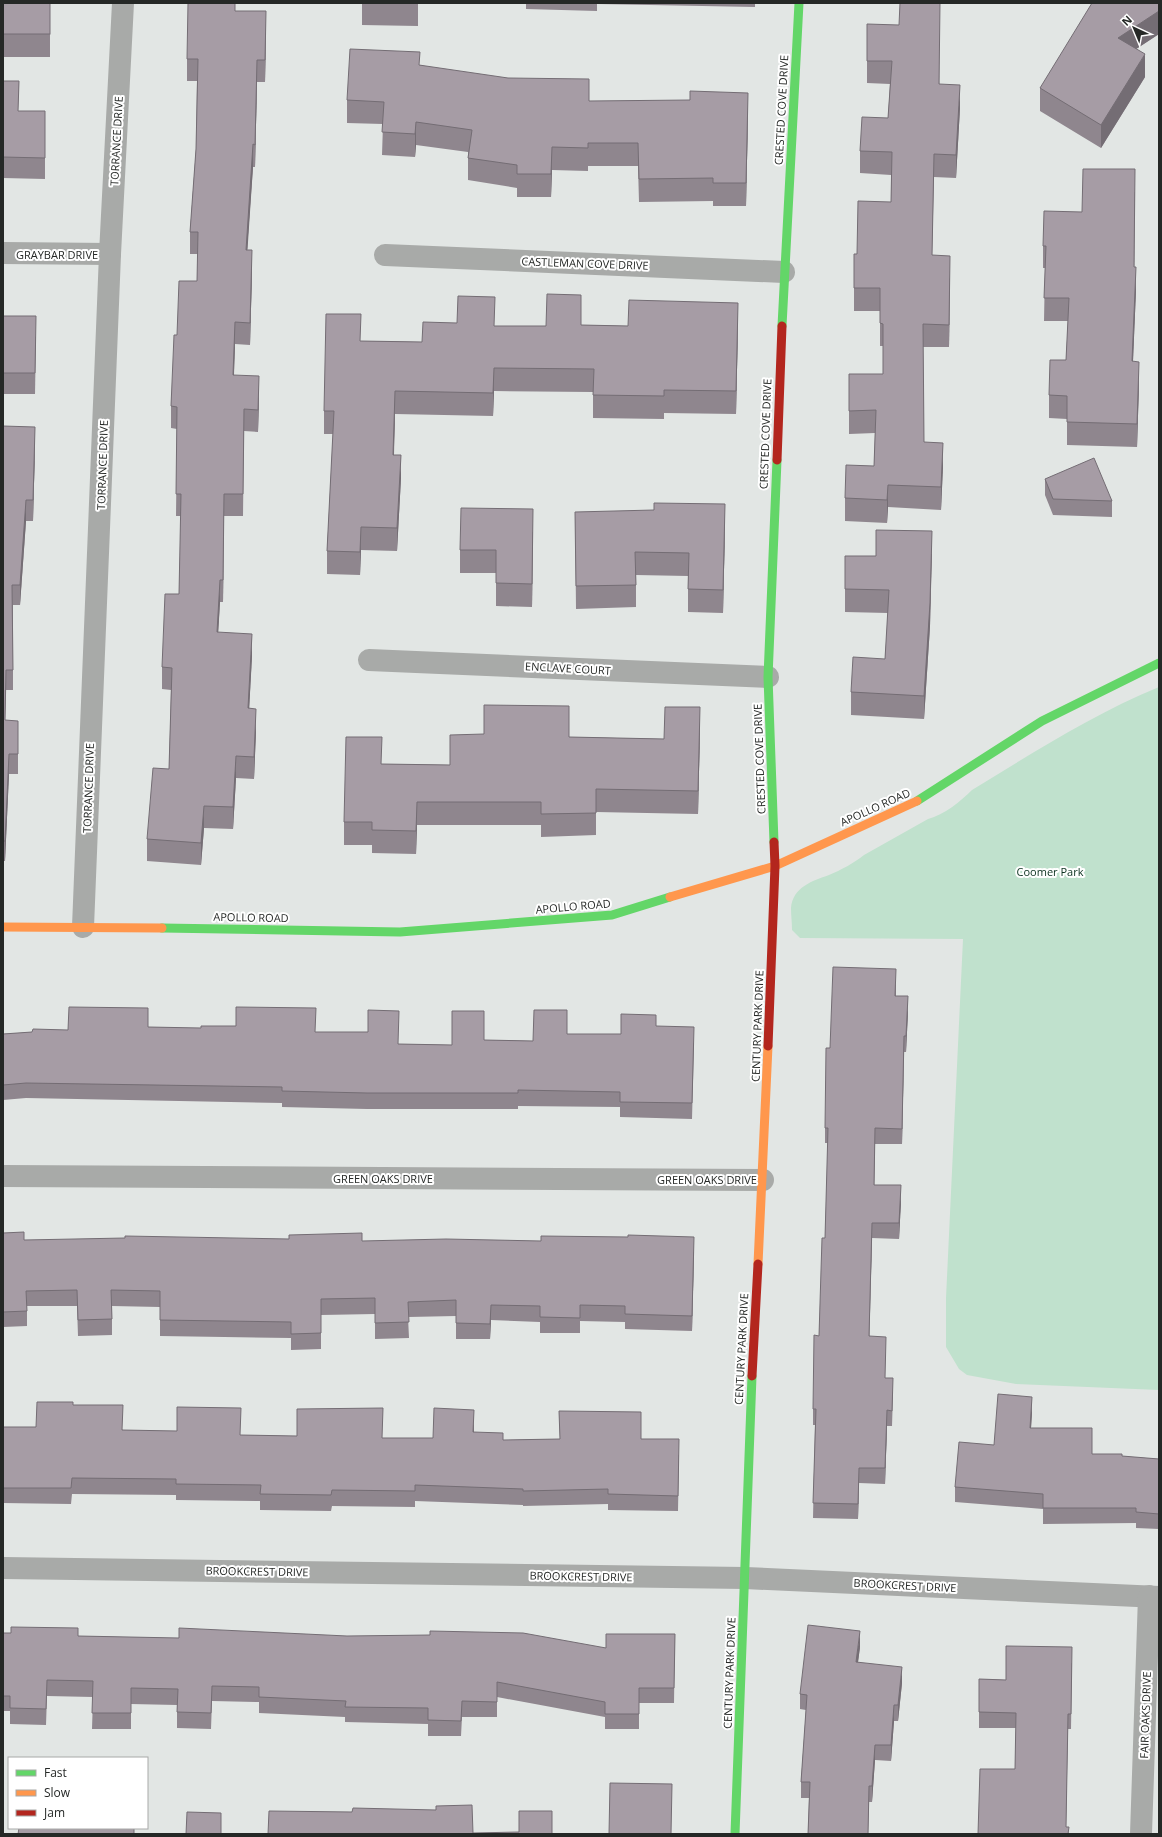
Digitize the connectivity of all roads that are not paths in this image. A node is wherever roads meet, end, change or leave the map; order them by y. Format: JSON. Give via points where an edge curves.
{"nodes":[{"id":1,"x":123,"y":3,"type":"edge"},
{"id":2,"x":799,"y":3,"type":"edge"},
{"id":3,"x":3,"y":253,"type":"edge"},
{"id":4,"x":110,"y":254,"type":"junction"},
{"id":5,"x":386,"y":255,"type":"dead end"},
{"id":6,"x":784,"y":272,"type":"junction"},
{"id":7,"x":369,"y":660,"type":"dead end"},
{"id":8,"x":1159,"y":663,"type":"edge"},
{"id":9,"x":768,"y":677,"type":"junction"},
{"id":10,"x":775,"y":866,"type":"junction"},
{"id":11,"x":3,"y":927,"type":"edge"},
{"id":12,"x":82,"y":927,"type":"junction"},
{"id":13,"x":3,"y":1176,"type":"edge"},
{"id":14,"x":763,"y":1180,"type":"junction"},
{"id":15,"x":3,"y":1568,"type":"edge"},
{"id":16,"x":745,"y":1578,"type":"junction"},
{"id":17,"x":1154,"y":1597,"type":"edge"},
{"id":18,"x":735,"y":1834,"type":"edge"},
{"id":19,"x":1141,"y":1834,"type":"edge"}],
"edges":[{"from":1,"to":4,"type":"street","name":"TORRANCE DRIVE"},
{"from":2,"to":6,"type":"street","name":"CRESTED COVE DRIVE"},
{"from":3,"to":4,"type":"street","name":"GRAYBAR DRIVE"},
{"from":4,"to":12,"type":"street","name":"TORRANCE DRIVE"},
{"from":5,"to":6,"type":"street","name":"CASTLEMAN COVE DRIVE"},
{"from":6,"to":9,"type":"street","name":"CRESTED COVE DRIVE"},
{"from":7,"to":9,"type":"street","name":"ENCLAVE COURT"},
{"from":8,"to":10,"type":"street","name":"APOLLO ROAD","via":[[1042,721],[924,798]]},
{"from":9,"to":10,"type":"street","name":"CRESTED COVE DRIVE"},
{"from":10,"to":12,"type":"street","name":"APOLLO ROAD","via":[[612,915],[400,932]]},
{"from":10,"to":14,"type":"street","name":"CENTURY PARK DRIVE"},
{"from":11,"to":12,"type":"street","name":"APOLLO ROAD"},
{"from":13,"to":14,"type":"street","name":"GREEN OAKS DRIVE"},
{"from":14,"to":16,"type":"street","name":"CENTURY PARK DRIVE","via":[[751,1385]]},
{"from":15,"to":16,"type":"street","name":"BROOKCREST DRIVE"},
{"from":16,"to":17,"type":"street","name":"BROOKCREST DRIVE"},
{"from":16,"to":18,"type":"street","name":"CENTURY PARK DRIVE"},
{"from":17,"to":19,"type":"street","name":"FAIR OAKS DRIVE"}]}
